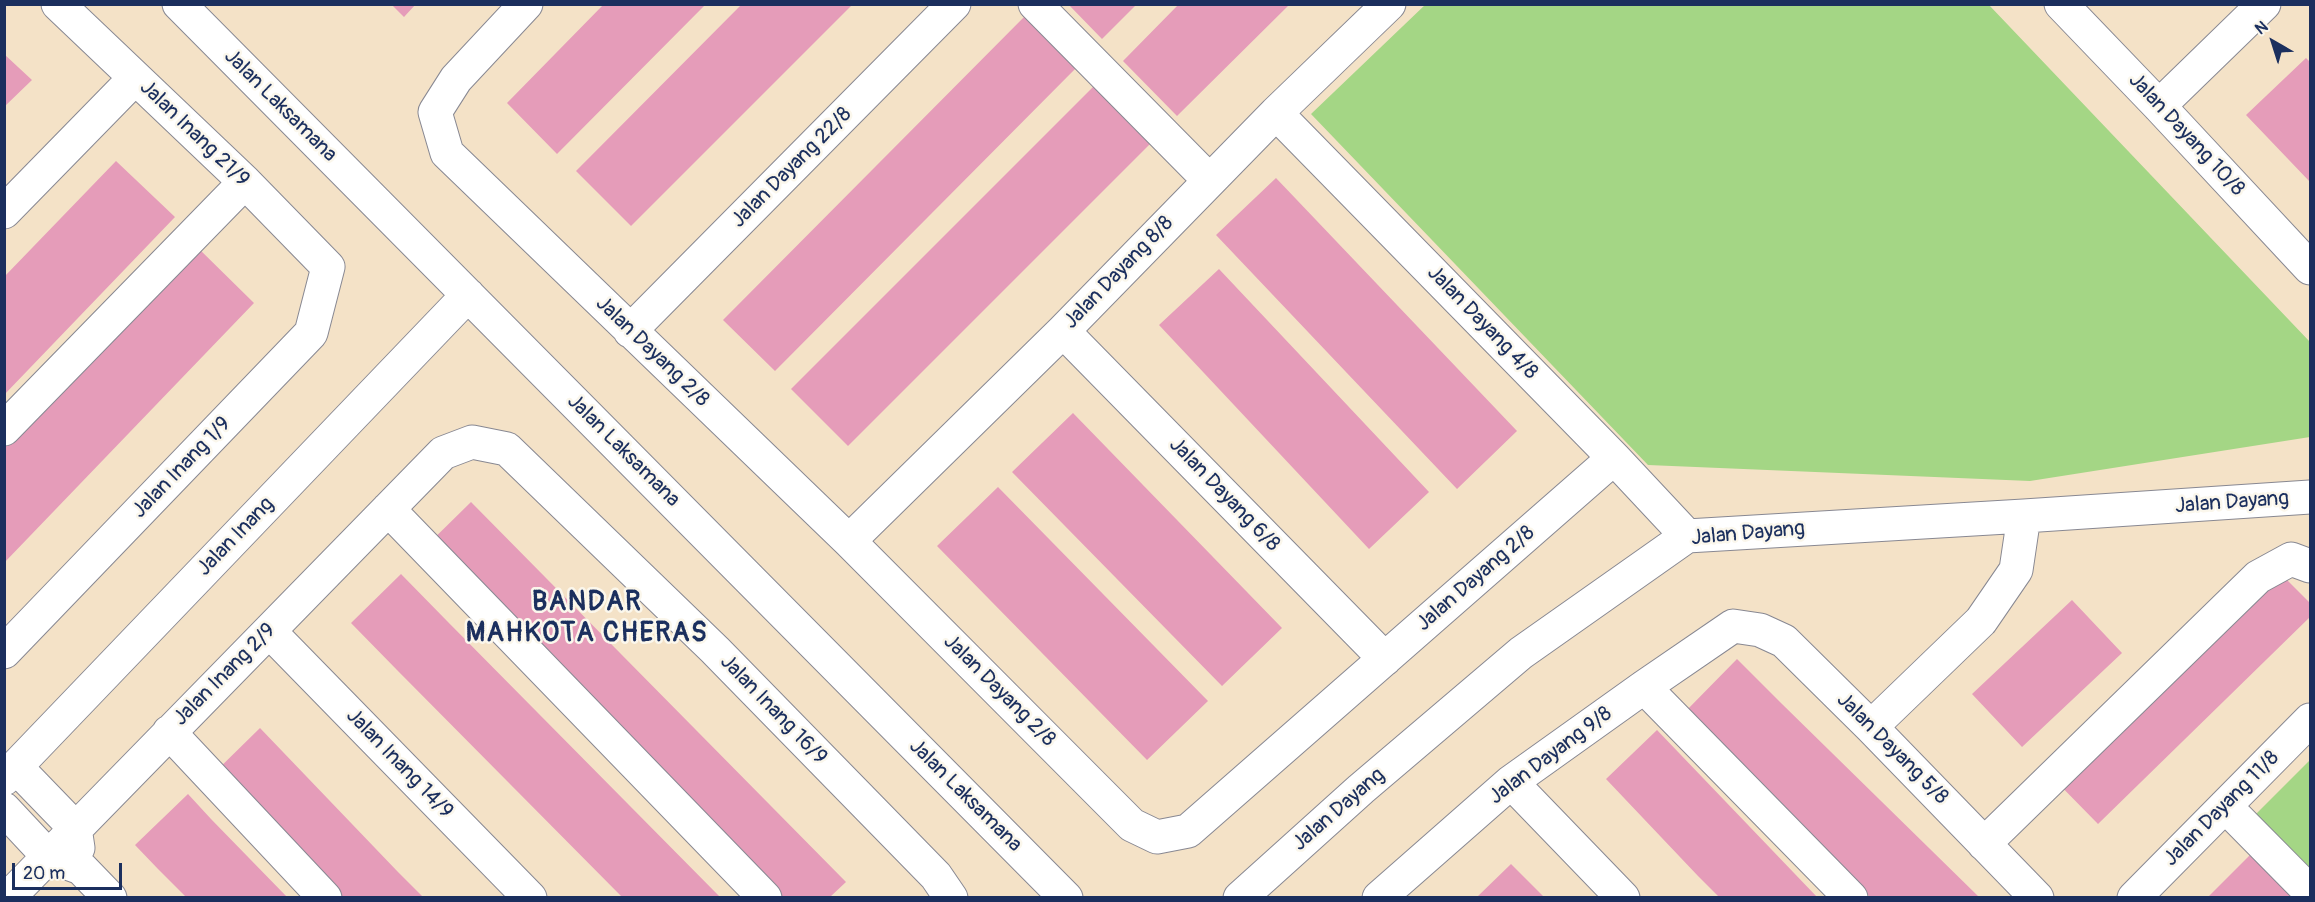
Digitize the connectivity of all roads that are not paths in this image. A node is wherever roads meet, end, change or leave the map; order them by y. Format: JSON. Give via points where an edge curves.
{"nodes":[{"id":1,"x":58,"y":4,"type":"edge"},
{"id":2,"x":179,"y":4,"type":"edge"},
{"id":3,"x":526,"y":4,"type":"edge"},
{"id":4,"x":954,"y":4,"type":"edge"},
{"id":5,"x":1035,"y":4,"type":"edge"},
{"id":6,"x":1389,"y":4,"type":"edge"},
{"id":7,"x":2061,"y":4,"type":"edge"},
{"id":8,"x":2264,"y":4,"type":"edge"},
{"id":9,"x":135,"y":78,"type":"junction"},
{"id":10,"x":2159,"y":106,"type":"junction"},
{"id":11,"x":1276,"y":113,"type":"junction"},
{"id":12,"x":1209,"y":180,"type":"junction"},
{"id":13,"x":245,"y":182,"type":"junction"},
{"id":14,"x":4,"y":212,"type":"edge"},
{"id":15,"x":328,"y":267,"type":"joint"},
{"id":16,"x":2310,"y":268,"type":"edge"},
{"id":17,"x":468,"y":295,"type":"junction"},
{"id":18,"x":1063,"y":331,"type":"junction"},
{"id":19,"x":630,"y":332,"type":"junction"},
{"id":20,"x":4,"y":429,"type":"edge"},
{"id":21,"x":443,"y":453,"type":"joint"},
{"id":22,"x":1614,"y":458,"type":"junction"},
{"id":23,"x":2310,"y":497,"type":"edge"},
{"id":24,"x":388,"y":509,"type":"junction"},
{"id":25,"x":2024,"y":516,"type":"junction"},
{"id":26,"x":1687,"y":536,"type":"junction"},
{"id":27,"x":849,"y":541,"type":"junction"},
{"id":28,"x":2310,"y":566,"type":"edge"},
{"id":29,"x":1733,"y":626,"type":"joint"},
{"id":30,"x":269,"y":631,"type":"junction"},
{"id":31,"x":4,"y":652,"type":"edge"},
{"id":32,"x":1385,"y":659,"type":"junction"},
{"id":33,"x":1644,"y":687,"type":"junction"},
{"id":34,"x":2310,"y":720,"type":"edge"},
{"id":35,"x":1871,"y":727,"type":"junction"},
{"id":36,"x":169,"y":732,"type":"junction"},
{"id":37,"x":10,"y":773,"type":"edge"},
{"id":38,"x":1511,"y":782,"type":"junction"},
{"id":39,"x":2225,"y":806,"type":"junction"},
{"id":40,"x":4,"y":809,"type":"edge"},
{"id":41,"x":75,"y":828,"type":"junction"},
{"id":42,"x":1984,"y":844,"type":"junction"},
{"id":43,"x":48,"y":856,"type":"junction"},
{"id":44,"x":81,"y":868,"type":"junction"},
{"id":45,"x":2310,"y":892,"type":"edge"},
{"id":46,"x":1393,"y":893,"type":"edge"},
{"id":47,"x":8,"y":897,"type":"edge"},
{"id":48,"x":110,"y":897,"type":"edge"},
{"id":49,"x":325,"y":897,"type":"edge"},
{"id":50,"x":530,"y":897,"type":"edge"},
{"id":51,"x":765,"y":897,"type":"edge"},
{"id":52,"x":951,"y":897,"type":"edge"},
{"id":53,"x":1066,"y":897,"type":"edge"},
{"id":54,"x":1240,"y":897,"type":"edge"},
{"id":55,"x":1623,"y":897,"type":"edge"},
{"id":56,"x":1851,"y":897,"type":"edge"},
{"id":57,"x":2037,"y":897,"type":"edge"},
{"id":58,"x":2134,"y":897,"type":"edge"}],
"edges":[{"from":1,"to":9,"type":"street","name":"Jalan Inang 21/9"},
{"from":2,"to":17,"type":"street","name":"Jalan Laksamana"},
{"from":3,"to":19,"type":"street","name":"Jalan Dayang 2/8","via":[[456,79],[435,112],[447,153]]},
{"from":4,"to":19,"type":"street","name":"Jalan Dayang 22/8"},
{"from":5,"to":12,"type":"street"},
{"from":6,"to":11,"type":"street","name":"Jalan Dayang 8/8"},
{"from":7,"to":10,"type":"street","name":"Jalan Dayang 10/8"},
{"from":8,"to":10,"type":"street"},
{"from":9,"to":13,"type":"street","name":"Jalan Inang 21/9"},
{"from":9,"to":14,"type":"street"},
{"from":10,"to":16,"type":"street","name":"Jalan Dayang 10/8"},
{"from":11,"to":12,"type":"street","name":"Jalan Dayang 8/8"},
{"from":11,"to":22,"type":"street","name":"Jalan Dayang 4/8"},
{"from":12,"to":18,"type":"street","name":"Jalan Dayang 8/8"},
{"from":13,"to":15,"type":"street","name":"Jalan Inang 21/9"},
{"from":13,"to":20,"type":"street"},
{"from":15,"to":31,"type":"street","name":"Jalan Inang 1/9","via":[[311,333]]},
{"from":17,"to":37,"type":"street","name":"Jalan Inang"},
{"from":17,"to":53,"type":"street","name":"Jalan Laksamana"},
{"from":18,"to":27,"type":"street","name":"Jalan Dayang 8/8"},
{"from":18,"to":32,"type":"street","name":"Jalan Dayang 6/8"},
{"from":19,"to":27,"type":"street","name":"Jalan Dayang 2/8"},
{"from":21,"to":24,"type":"street","name":"Jalan Inang 2/9"},
{"from":21,"to":52,"type":"street","name":"Jalan Inang 16/9","via":[[472,442],[507,449],[715,650],[936,876]]},
{"from":22,"to":26,"type":"street","name":"Jalan Dayang 4/8"},
{"from":22,"to":32,"type":"street","name":"Jalan Dayang 2/8"},
{"from":23,"to":25,"type":"street","name":"Jalan Dayang"},
{"from":24,"to":30,"type":"street","name":"Jalan Inang 2/9"},
{"from":24,"to":51,"type":"street"},
{"from":25,"to":26,"type":"street","name":"Jalan Dayang"},
{"from":25,"to":35,"type":"street","via":[[2016,570],[1981,621]]},
{"from":26,"to":54,"type":"street","name":"Jalan Dayang","via":[[1521,653]]},
{"from":27,"to":32,"type":"street","name":"Jalan Dayang 2/8","via":[[1132,825],[1157,837],[1188,831]]},
{"from":28,"to":42,"type":"street","via":[[2291,559],[2258,577]]},
{"from":29,"to":33,"type":"street","name":"Jalan Dayang 9/8"},
{"from":29,"to":35,"type":"street","name":"Jalan Dayang 5/8","via":[[1760,630],[1784,641]]},
{"from":30,"to":36,"type":"street","name":"Jalan Inang 2/9"},
{"from":30,"to":50,"type":"street","name":"Jalan Inang 14/9"},
{"from":33,"to":38,"type":"street","name":"Jalan Dayang 9/8"},
{"from":33,"to":56,"type":"street"},
{"from":34,"to":39,"type":"street","name":"Jalan Dayang 11/8"},
{"from":35,"to":42,"type":"street","name":"Jalan Dayang 5/8"},
{"from":36,"to":41,"type":"street","name":"Jalan Inang 2/9"},
{"from":36,"to":49,"type":"street"},
{"from":37,"to":41,"type":"street"},
{"from":38,"to":46,"type":"street","name":"Jalan Dayang 9/8"},
{"from":38,"to":55,"type":"street"},
{"from":39,"to":45,"type":"street"},
{"from":39,"to":58,"type":"street","name":"Jalan Dayang 11/8"},
{"from":40,"to":43,"type":"street"},
{"from":41,"to":43,"type":"street","name":"Jalan Inang 2/9"},
{"from":41,"to":44,"type":"street"},
{"from":42,"to":57,"type":"street","name":"Jalan Dayang 5/8"},
{"from":43,"to":44,"type":"street"},
{"from":43,"to":47,"type":"street","name":"Jalan Inang 2/9"},
{"from":44,"to":48,"type":"street"}]}
